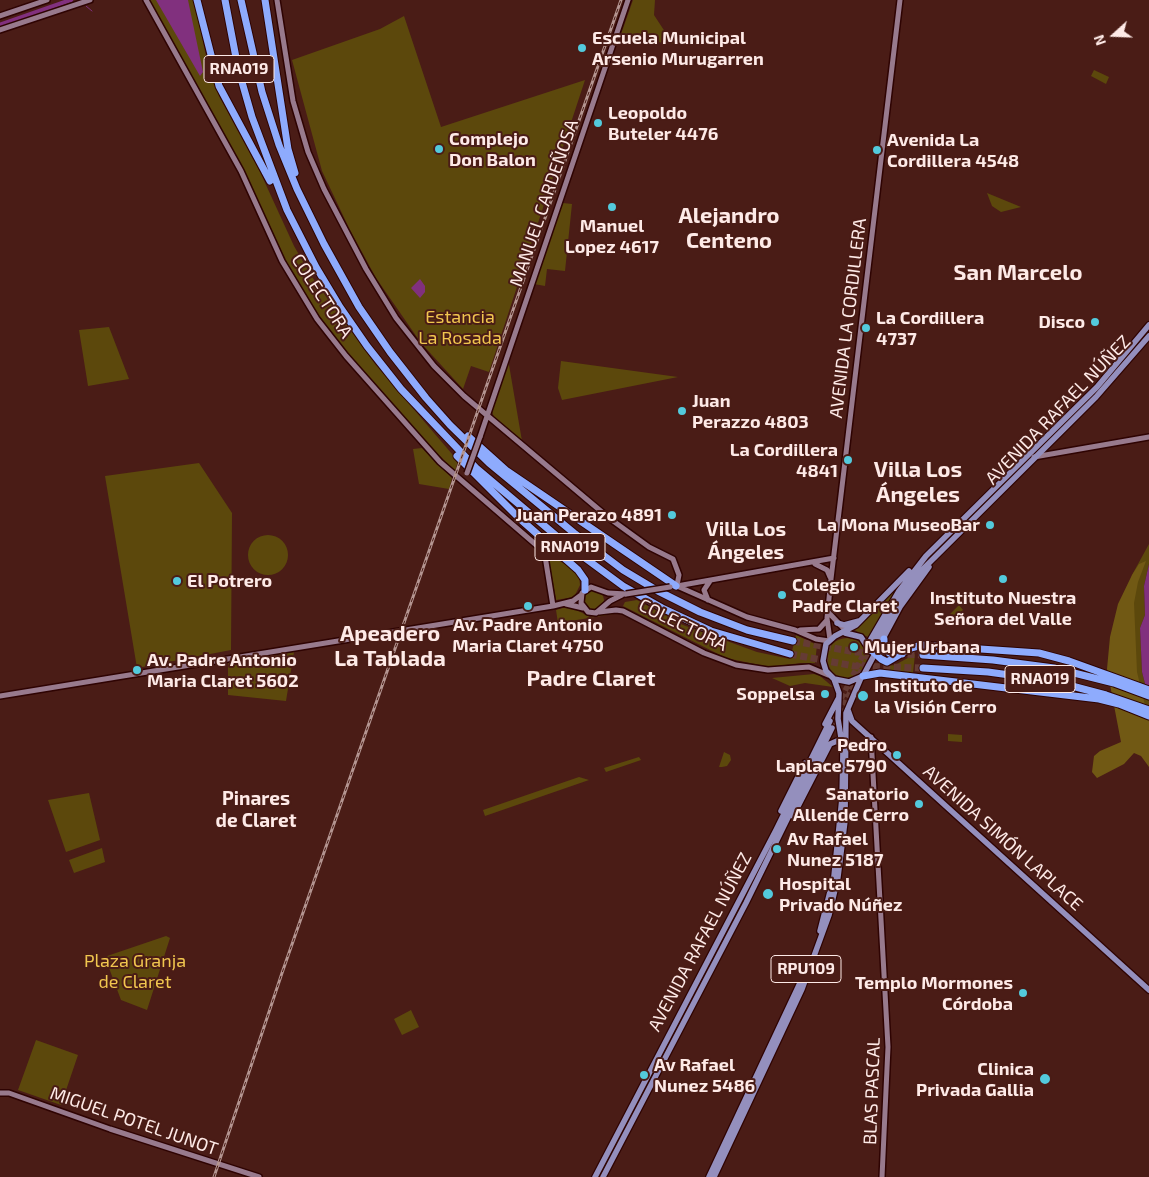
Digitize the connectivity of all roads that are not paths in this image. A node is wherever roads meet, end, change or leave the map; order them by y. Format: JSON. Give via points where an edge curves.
{"nodes":[{"id":1,"x":47,"y":0,"type":"edge"},
{"id":2,"x":90,"y":0,"type":"edge"},
{"id":3,"x":146,"y":0,"type":"edge"},
{"id":4,"x":197,"y":0,"type":"edge"},
{"id":5,"x":225,"y":0,"type":"edge"},
{"id":6,"x":242,"y":0,"type":"edge"},
{"id":7,"x":265,"y":0,"type":"edge"},
{"id":8,"x":277,"y":0,"type":"edge"},
{"id":9,"x":628,"y":0,"type":"edge"},
{"id":10,"x":900,"y":0,"type":"edge"},
{"id":11,"x":0,"y":16,"type":"edge"},
{"id":12,"x":0,"y":30,"type":"edge"},
{"id":13,"x":332,"y":260,"type":"junction"},
{"id":14,"x":316,"y":266,"type":"junction"},
{"id":15,"x":1149,"y":325,"type":"edge"},
{"id":16,"x":1149,"y":336,"type":"edge"},
{"id":17,"x":439,"y":413,"type":"junction"},
{"id":18,"x":487,"y":416,"type":"junction"},
{"id":19,"x":434,"y":426,"type":"junction"},
{"id":20,"x":1149,"y":438,"type":"edge"},
{"id":21,"x":1035,"y":457,"type":"junction"},
{"id":22,"x":1024,"y":458,"type":"junction"},
{"id":23,"x":464,"y":483,"type":"junction"},
{"id":24,"x":947,"y":543,"type":"junction"},
{"id":25,"x":834,"y":558,"type":"junction"},
{"id":26,"x":923,"y":560,"type":"junction"},
{"id":27,"x":812,"y":564,"type":"junction"},
{"id":28,"x":831,"y":579,"type":"junction"},
{"id":29,"x":711,"y":581,"type":"junction"},
{"id":30,"x":669,"y":584,"type":"junction"},
{"id":31,"x":602,"y":590,"type":"junction"},
{"id":32,"x":583,"y":593,"type":"junction"},
{"id":33,"x":624,"y":595,"type":"junction"},
{"id":34,"x":710,"y":602,"type":"junction"},
{"id":35,"x":565,"y":604,"type":"junction"},
{"id":36,"x":605,"y":605,"type":"junction"},
{"id":37,"x":553,"y":606,"type":"junction"},
{"id":38,"x":583,"y":608,"type":"junction"},
{"id":39,"x":599,"y":612,"type":"junction"},
{"id":40,"x":828,"y":614,"type":"junction"},
{"id":41,"x":863,"y":618,"type":"junction"},
{"id":42,"x":837,"y":624,"type":"junction"},
{"id":43,"x":795,"y":630,"type":"junction"},
{"id":44,"x":846,"y":633,"type":"junction"},
{"id":45,"x":884,"y":639,"type":"junction"},
{"id":46,"x":829,"y":640,"type":"junction"},
{"id":47,"x":793,"y":641,"type":"tunnel mouth"},
{"id":48,"x":872,"y":643,"type":"junction"},
{"id":49,"x":790,"y":654,"type":"tunnel mouth"},
{"id":50,"x":875,"y":654,"type":"junction"},
{"id":51,"x":903,"y":654,"type":"junction"},
{"id":52,"x":923,"y":655,"type":"tunnel mouth"},
{"id":53,"x":869,"y":665,"type":"junction"},
{"id":54,"x":923,"y":668,"type":"tunnel mouth"},
{"id":55,"x":831,"y":677,"type":"junction"},
{"id":56,"x":862,"y":677,"type":"junction"},
{"id":57,"x":1115,"y":681,"type":"junction"},
{"id":58,"x":1149,"y":690,"type":"edge"},
{"id":59,"x":0,"y":696,"type":"edge"},
{"id":60,"x":839,"y":696,"type":"junction"},
{"id":61,"x":1149,"y":696,"type":"edge"},
{"id":62,"x":849,"y":703,"type":"junction"},
{"id":63,"x":1125,"y":703,"type":"junction"},
{"id":64,"x":1149,"y":710,"type":"edge"},
{"id":65,"x":1149,"y":716,"type":"edge"},
{"id":66,"x":830,"y":721,"type":"tunnel mouth"},
{"id":67,"x":832,"y":728,"type":"tunnel mouth"},
{"id":68,"x":871,"y":737,"type":"junction"},
{"id":69,"x":842,"y":746,"type":"junction"},
{"id":70,"x":779,"y":831,"type":"junction"},
{"id":71,"x":720,"y":951,"type":"junction"},
{"id":72,"x":711,"y":954,"type":"junction"},
{"id":73,"x":706,"y":964,"type":"junction"},
{"id":74,"x":1149,"y":990,"type":"edge"},
{"id":75,"x":694,"y":1002,"type":"junction"},
{"id":76,"x":776,"y":1035,"type":"junction"},
{"id":77,"x":767,"y":1064,"type":"junction"},
{"id":78,"x":0,"y":1093,"type":"edge"},
{"id":79,"x":259,"y":1177,"type":"edge"},
{"id":80,"x":595,"y":1177,"type":"edge"},
{"id":81,"x":603,"y":1177,"type":"edge"},
{"id":82,"x":709,"y":1177,"type":"edge"},
{"id":83,"x":714,"y":1177,"type":"edge"},
{"id":84,"x":882,"y":1177,"type":"edge"}],
"edges":[{"from":1,"to":11,"type":"main road"},
{"from":2,"to":12,"type":"main road"},
{"from":3,"to":23,"type":"main road","name":"COLECTORA","via":[[241,171],[282,261],[317,319],[420,441]]},
{"from":4,"to":14,"type":"highway","via":[[219,86],[264,167],[294,234]]},
{"from":5,"to":14,"type":"highway","number":"RNA019","via":[[242,84],[263,151]]},
{"from":6,"to":13,"type":"highway","number":"RNA019","via":[[256,69],[279,145]]},
{"from":7,"to":13,"type":"highway","via":[[290,161]]},
{"from":8,"to":18,"type":"main road","via":[[295,111],[320,180],[396,318],[434,366]]},
{"from":9,"to":18,"type":"main road","name":"MANUEL CARDEÑOSA"},
{"from":10,"to":25,"type":"main road","name":"AVENIDA LA CORDILLERA"},
{"from":13,"to":17,"type":"highway","number":"RNA019","via":[[376,333]]},
{"from":14,"to":19,"type":"highway","number":"RNA019","via":[[367,346]]},
{"from":15,"to":22,"type":"main road","name":"AVENIDA RAFAEL NÚÑEZ","via":[[1097,387]]},
{"from":16,"to":21,"type":"main road","name":"AVENIDA RAFAEL NÚÑEZ","via":[[1096,397]]},
{"from":17,"to":30,"type":"highway","via":[[507,471]]},
{"from":17,"to":47,"type":"highway","number":"RNA019","via":[[550,514],[636,579],[707,615]]},
{"from":18,"to":23,"type":"main road","name":"MANUEL CARDEÑOSA","bridge":true},
{"from":18,"to":30,"type":"main road","via":[[610,518],[676,562],[680,578]]},
{"from":19,"to":32,"type":"highway","via":[[450,449],[581,573],[586,582]]},
{"from":19,"to":49,"type":"highway","number":"RNA019","via":[[512,499],[623,586],[699,626],[739,641]]},
{"from":20,"to":21,"type":"main road"},
{"from":21,"to":22,"type":"main road"},
{"from":21,"to":24,"type":"main road","name":"AVENIDA RAFAEL NÚÑEZ"},
{"from":22,"to":26,"type":"main road","name":"AVENIDA RAFAEL NÚÑEZ"},
{"from":23,"to":37,"type":"main road","name":"COLECTORA","via":[[542,550]]},
{"from":24,"to":45,"type":"main road","via":[[903,602]]},
{"from":24,"to":48,"type":"main road","name":"AVENIDA RAFAEL NÚÑEZ","via":[[910,584]]},
{"from":25,"to":27,"type":"main road"},
{"from":25,"to":28,"type":"main road","name":"AVENIDA LA CORDILLERA"},
{"from":26,"to":41,"type":"main road"},
{"from":26,"to":48,"type":"main road","name":"AVENIDA RAFAEL NÚÑEZ","via":[[895,596]]},
{"from":27,"to":28,"type":"main road","via":[[824,568]]},
{"from":27,"to":29,"type":"main road"},
{"from":28,"to":40,"type":"main road","name":"AVENIDA LA CORDILLERA"},
{"from":29,"to":30,"type":"main road"},
{"from":29,"to":34,"type":"main road","via":[[704,591]]},
{"from":30,"to":33,"type":"main road","bridge":true},
{"from":30,"to":34,"type":"main road","name":"COLECTORA"},
{"from":31,"to":32,"type":"main road","via":[[594,587]]},
{"from":31,"to":33,"type":"main road"},
{"from":31,"to":36,"type":"main road","via":[[606,597]]},
{"from":32,"to":35,"type":"main road"},
{"from":32,"to":38,"type":"main road"},
{"from":33,"to":36,"type":"main road"},
{"from":34,"to":43,"type":"main road","name":"COLECTORA"},
{"from":35,"to":37,"type":"main road"},
{"from":35,"to":38,"type":"main road"},
{"from":36,"to":39,"type":"main road"},
{"from":37,"to":59,"type":"main road"},
{"from":38,"to":39,"type":"main road","via":[[590,613]]},
{"from":39,"to":55,"type":"main road","name":"COLECTORA","via":[[623,611],[704,653],[736,665],[773,670],[814,668]]},
{"from":40,"to":42,"type":"main road"},
{"from":40,"to":43,"type":"main road","via":[[824,625],[819,628]]},
{"from":40,"to":46,"type":"main road","name":"AVENIDA LA CORDILLERA"},
{"from":41,"to":42,"type":"main road","via":[[851,624]]},
{"from":41,"to":44,"type":"main road"},
{"from":42,"to":44,"type":"main road"},
{"from":43,"to":46,"type":"main road","name":"COLECTORA","via":[[812,638]]},
{"from":44,"to":46,"type":"main road"},
{"from":44,"to":48,"type":"main road"},
{"from":45,"to":50,"type":"main road"},
{"from":45,"to":51,"type":"highway","via":[[884,647],[889,653]]},
{"from":46,"to":55,"type":"main road","number":"RPU109","via":[[822,658]]},
{"from":48,"to":50,"type":"highway"},
{"from":48,"to":53,"type":"main road","number":"RPU109"},
{"from":50,"to":51,"type":"highway","via":[[890,662]]},
{"from":50,"to":53,"type":"main road"},
{"from":51,"to":57,"type":"highway","via":[[922,645],[1025,651],[1063,658]]},
{"from":52,"to":57,"type":"highway","number":"RNA019","via":[[1026,664]]},
{"from":53,"to":56,"type":"main road","number":"RPU109"},
{"from":54,"to":63,"type":"highway","number":"RNA019","via":[[1023,676],[1079,687]]},
{"from":55,"to":56,"type":"main road","via":[[849,682]]},
{"from":55,"to":60,"type":"main road","number":"RPU109","via":[[838,687]]},
{"from":56,"to":62,"type":"main road","number":"RPU109"},
{"from":56,"to":63,"type":"highway","via":[[880,673]]},
{"from":57,"to":58,"type":"highway"},
{"from":57,"to":61,"type":"highway","number":"RNA019"},
{"from":60,"to":69,"type":"main road","number":"RPU109"},
{"from":60,"to":70,"type":"main road","via":[[786,800]]},
{"from":62,"to":68,"type":"main road","name":"AVENIDA SIMÓN LAPLACE","via":[[850,717]]},
{"from":62,"to":77,"type":"main road","number":"RPU109","via":[[845,822],[833,900],[812,967]]},
{"from":63,"to":64,"type":"highway","number":"RNA019"},
{"from":63,"to":65,"type":"highway"},
{"from":66,"to":70,"type":"main road","name":"AVENIDA RAFAEL NÚÑEZ"},
{"from":67,"to":70,"type":"main road","name":"AVENIDA RAFAEL NÚÑEZ"},
{"from":68,"to":74,"type":"main road","name":"AVENIDA SIMÓN LAPLACE"},
{"from":68,"to":84,"type":"main road","name":"BLAS PASCAL","via":[[888,1047]]},
{"from":69,"to":70,"type":"main road","via":[[839,741],[831,743],[799,805]]},
{"from":69,"to":76,"type":"main road","number":"RPU109","via":[[841,821],[829,900],[813,952]]},
{"from":70,"to":71,"type":"main road","name":"AVENIDA RAFAEL NÚÑEZ"},
{"from":70,"to":72,"type":"main road","name":"AVENIDA RAFAEL NÚÑEZ"},
{"from":71,"to":72,"type":"main road"},
{"from":71,"to":75,"type":"main road","name":"AVENIDA RAFAEL NÚÑEZ"},
{"from":72,"to":73,"type":"main road","name":"AVENIDA RAFAEL NÚÑEZ"},
{"from":73,"to":75,"type":"main road"},
{"from":73,"to":80,"type":"main road","name":"AVENIDA RAFAEL NÚÑEZ"},
{"from":75,"to":81,"type":"main road","name":"AVENIDA RAFAEL NÚÑEZ"},
{"from":76,"to":77,"type":"main road"},
{"from":76,"to":82,"type":"main road","number":"RPU109"},
{"from":77,"to":83,"type":"main road","number":"RPU109"},
{"from":78,"to":79,"type":"main road","name":"MIGUEL POTEL JUNOT","via":[[9,1093]]}]}
